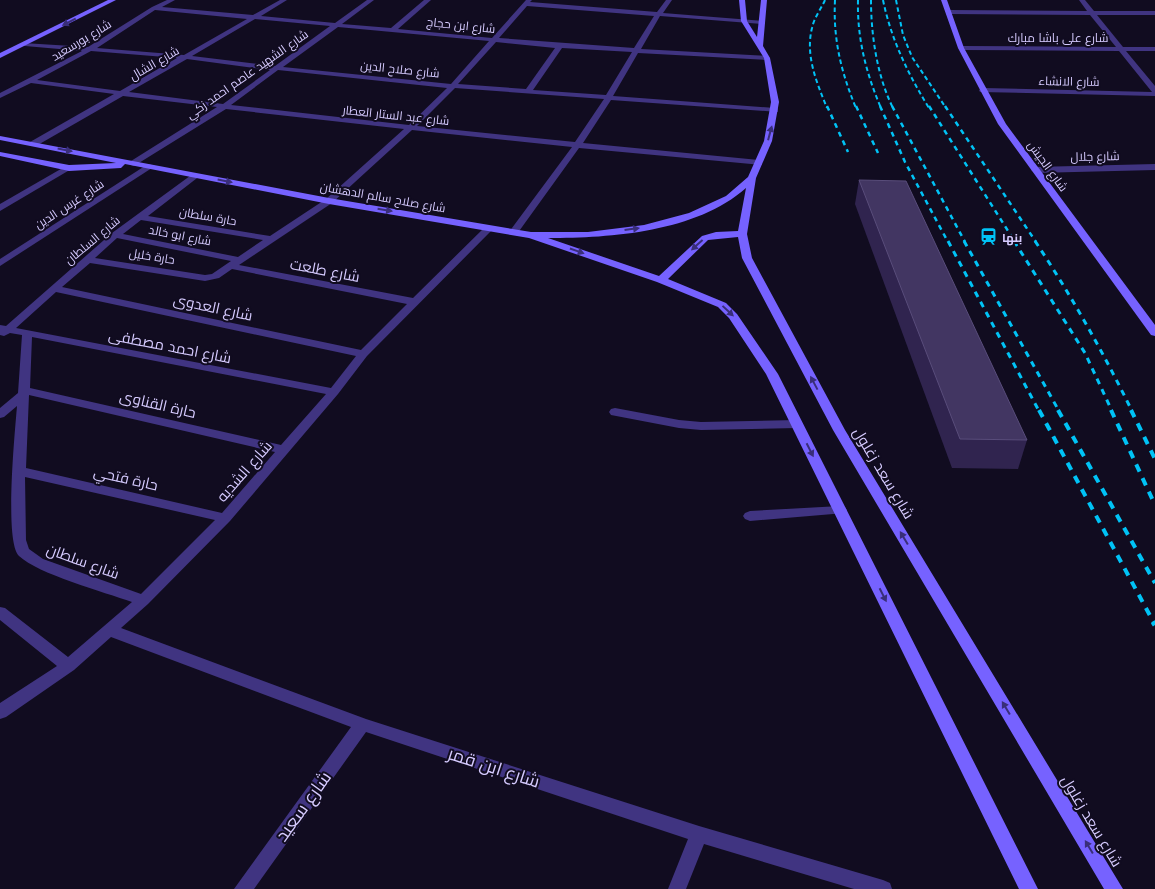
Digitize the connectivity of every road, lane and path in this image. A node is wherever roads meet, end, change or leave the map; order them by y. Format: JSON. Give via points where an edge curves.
{"nodes":[{"id":1,"x":113,"y":0,"type":"edge"},
{"id":2,"x":172,"y":0,"type":"edge"},
{"id":3,"x":284,"y":0,"type":"edge"},
{"id":4,"x":372,"y":0,"type":"edge"},
{"id":5,"x":428,"y":0,"type":"edge"},
{"id":6,"x":590,"y":0,"type":"edge"},
{"id":7,"x":670,"y":0,"type":"edge"},
{"id":8,"x":742,"y":0,"type":"edge"},
{"id":9,"x":764,"y":0,"type":"edge"},
{"id":10,"x":944,"y":0,"type":"edge"},
{"id":11,"x":1082,"y":0,"type":"edge"},
{"id":12,"x":528,"y":2,"type":"edge"},
{"id":13,"x":154,"y":8,"type":"junction"},
{"id":14,"x":583,"y":9,"type":"junction"},
{"id":15,"x":949,"y":12,"type":"junction"},
{"id":16,"x":1093,"y":13,"type":"junction"},
{"id":17,"x":1155,"y":13,"type":"edge"},
{"id":18,"x":657,"y":15,"type":"junction"},
{"id":19,"x":255,"y":18,"type":"junction"},
{"id":20,"x":744,"y":21,"type":"junction"},
{"id":21,"x":762,"y":22,"type":"junction"},
{"id":22,"x":337,"y":25,"type":"junction"},
{"id":23,"x":392,"y":30,"type":"junction"},
{"id":24,"x":493,"y":40,"type":"junction"},
{"id":25,"x":25,"y":44,"type":"junction"},
{"id":26,"x":560,"y":46,"type":"junction"},
{"id":27,"x":760,"y":46,"type":"junction"},
{"id":28,"x":961,"y":48,"type":"junction"},
{"id":29,"x":1122,"y":48,"type":"junction"},
{"id":30,"x":90,"y":49,"type":"junction"},
{"id":31,"x":1155,"y":49,"type":"edge"},
{"id":32,"x":637,"y":52,"type":"junction"},
{"id":33,"x":0,"y":56,"type":"edge"},
{"id":34,"x":187,"y":57,"type":"junction"},
{"id":35,"x":766,"y":58,"type":"junction"},
{"id":36,"x":275,"y":68,"type":"junction"},
{"id":37,"x":32,"y":81,"type":"junction"},
{"id":38,"x":453,"y":86,"type":"junction"},
{"id":39,"x":529,"y":90,"type":"junction"},
{"id":40,"x":983,"y":90,"type":"junction"},
{"id":41,"x":1155,"y":92,"type":"edge"},
{"id":42,"x":123,"y":94,"type":"junction"},
{"id":43,"x":0,"y":96,"type":"edge"},
{"id":44,"x":609,"y":97,"type":"junction"},
{"id":45,"x":223,"y":107,"type":"junction"},
{"id":46,"x":774,"y":110,"type":"junction"},
{"id":47,"x":410,"y":128,"type":"junction"},
{"id":48,"x":0,"y":138,"type":"edge"},
{"id":49,"x":33,"y":144,"type":"junction"},
{"id":50,"x":578,"y":145,"type":"junction"},
{"id":51,"x":0,"y":154,"type":"edge"},
{"id":52,"x":134,"y":163,"type":"junction"},
{"id":53,"x":759,"y":163,"type":"junction"},
{"id":54,"x":151,"y":166,"type":"junction"},
{"id":55,"x":1155,"y":167,"type":"edge"},
{"id":56,"x":69,"y":168,"type":"junction"},
{"id":57,"x":1035,"y":170,"type":"junction"},
{"id":58,"x":198,"y":175,"type":"junction"},
{"id":59,"x":752,"y":178,"type":"junction"},
{"id":60,"x":329,"y":201,"type":"junction"},
{"id":61,"x":0,"y":208,"type":"edge"},
{"id":62,"x":140,"y":217,"type":"junction"},
{"id":63,"x":489,"y":228,"type":"junction"},
{"id":64,"x":514,"y":232,"type":"junction"},
{"id":65,"x":742,"y":234,"type":"junction"},
{"id":66,"x":115,"y":235,"type":"junction"},
{"id":67,"x":532,"y":235,"type":"junction"},
{"id":68,"x":271,"y":239,"type":"junction"},
{"id":69,"x":86,"y":259,"type":"junction"},
{"id":70,"x":240,"y":260,"type":"junction"},
{"id":71,"x":0,"y":263,"type":"edge"},
{"id":72,"x":230,"y":266,"type":"junction"},
{"id":73,"x":661,"y":280,"type":"junction"},
{"id":74,"x":56,"y":289,"type":"junction"},
{"id":75,"x":415,"y":302,"type":"junction"},
{"id":76,"x":3,"y":332,"type":"edge"},
{"id":77,"x":1155,"y":333,"type":"edge"},
{"id":78,"x":27,"y":334,"type":"junction"},
{"id":79,"x":363,"y":354,"type":"junction"},
{"id":80,"x":334,"y":392,"type":"junction"},
{"id":81,"x":24,"y":393,"type":"junction"},
{"id":82,"x":615,"y":412,"type":"dead end"},
{"id":83,"x":0,"y":414,"type":"edge"},
{"id":84,"x":797,"y":424,"type":"junction"},
{"id":85,"x":284,"y":450,"type":"junction"},
{"id":86,"x":20,"y":470,"type":"junction"},
{"id":87,"x":840,"y":510,"type":"junction"},
{"id":88,"x":750,"y":516,"type":"dead end"},
{"id":89,"x":225,"y":518,"type":"junction"},
{"id":90,"x":143,"y":600,"type":"junction"},
{"id":91,"x":0,"y":612,"type":"edge"},
{"id":92,"x":110,"y":630,"type":"junction"},
{"id":93,"x":68,"y":666,"type":"junction"},
{"id":94,"x":0,"y":712,"type":"edge"},
{"id":95,"x":362,"y":724,"type":"junction"},
{"id":96,"x":699,"y":834,"type":"junction"},
{"id":97,"x":243,"y":889,"type":"edge"},
{"id":98,"x":677,"y":889,"type":"edge"},
{"id":99,"x":883,"y":889,"type":"edge"},
{"id":100,"x":1029,"y":889,"type":"edge"},
{"id":101,"x":1114,"y":889,"type":"edge"}],
"edges":[{"from":1,"to":25,"type":"main road","one_way":true},
{"from":2,"to":13,"type":"street","name":"شارع بورسعيد"},
{"from":3,"to":19,"type":"street","name":"شارع الشال"},
{"from":4,"to":22,"type":"street","name":"شارع الشهيد عاصم احمد زكي"},
{"from":5,"to":23,"type":"street"},
{"from":6,"to":14,"type":"street"},
{"from":7,"to":18,"type":"street"},
{"from":8,"to":20,"type":"main road","name":"شارع سعد زغلول"},
{"from":9,"to":21,"type":"main road"},
{"from":10,"to":15,"type":"main road","name":"شارع الجيش"},
{"from":11,"to":16,"type":"street"},
{"from":12,"to":14,"type":"street"},
{"from":12,"to":24,"type":"street"},
{"from":13,"to":19,"type":"street","name":"شارع ابن حجاج"},
{"from":13,"to":30,"type":"street","name":"شارع بورسعيد"},
{"from":14,"to":18,"type":"street"},
{"from":15,"to":16,"type":"street"},
{"from":15,"to":28,"type":"main road","name":"شارع الجيش"},
{"from":16,"to":17,"type":"street"},
{"from":16,"to":29,"type":"street"},
{"from":18,"to":20,"type":"street"},
{"from":18,"to":32,"type":"street"},
{"from":19,"to":22,"type":"street","name":"شارع ابن حجاج"},
{"from":19,"to":34,"type":"street","name":"شارع الشال"},
{"from":20,"to":21,"type":"street"},
{"from":20,"to":27,"type":"main road","name":"شارع سعد زغلول"},
{"from":21,"to":27,"type":"main road"},
{"from":22,"to":23,"type":"street","name":"شارع ابن حجاج"},
{"from":22,"to":36,"type":"street","name":"شارع الشهيد عاصم احمد زكي"},
{"from":23,"to":24,"type":"street","name":"شارع ابن حجاج"},
{"from":24,"to":26,"type":"street","name":"شارع ابن حجاج"},
{"from":24,"to":38,"type":"street"},
{"from":25,"to":30,"type":"street","name":"شارع صلاح الدين"},
{"from":25,"to":33,"type":"main road"},
{"from":26,"to":32,"type":"street","name":"شارع ابن حجاج"},
{"from":26,"to":39,"type":"street"},
{"from":27,"to":35,"type":"main road","name":"شارع سعد زغلول"},
{"from":28,"to":29,"type":"street","name":"شارع على باشا مبارك"},
{"from":28,"to":40,"type":"main road","name":"شارع الجيش"},
{"from":29,"to":31,"type":"street","name":"شارع على باشا مبارك"},
{"from":29,"to":41,"type":"street"},
{"from":30,"to":34,"type":"street","name":"شارع صلاح الدين"},
{"from":30,"to":37,"type":"street","name":"شارع بورسعيد"},
{"from":32,"to":35,"type":"street","name":"شارع ابن حجاج"},
{"from":32,"to":44,"type":"street"},
{"from":34,"to":36,"type":"street","name":"شارع صلاح الدين"},
{"from":34,"to":42,"type":"street","name":"شارع الشال"},
{"from":35,"to":46,"type":"main road","name":"شارع سعد زغلول","via":[[774,91]]},
{"from":36,"to":38,"type":"street","name":"شارع صلاح الدين"},
{"from":36,"to":45,"type":"street","name":"شارع الشهيد عاصم احمد زكي"},
{"from":37,"to":42,"type":"street","name":"شارع عبد الستار العطار"},
{"from":37,"to":43,"type":"street","name":"شارع بورسعيد"},
{"from":38,"to":39,"type":"street","name":"شارع صلاح الدين"},
{"from":38,"to":47,"type":"street"},
{"from":39,"to":44,"type":"street","name":"شارع صلاح الدين"},
{"from":40,"to":41,"type":"street","name":"شارع الانشاء"},
{"from":40,"to":57,"type":"main road","name":"شارع الجيش","via":[[1002,124]]},
{"from":42,"to":45,"type":"street","name":"شارع عبد الستار العطار"},
{"from":42,"to":49,"type":"street","name":"شارع الشال"},
{"from":44,"to":46,"type":"street","name":"شارع صلاح الدين"},
{"from":44,"to":50,"type":"street"},
{"from":45,"to":47,"type":"street","name":"شارع عبد الستار العطار"},
{"from":45,"to":52,"type":"street","name":"شارع الشهيد عاصم احمد زكي"},
{"from":53,"to":46,"type":"main road","name":"شارع سعد زغلول","one_way":true},
{"from":47,"to":50,"type":"street","name":"شارع عبد الستار العطار"},
{"from":47,"to":60,"type":"street"},
{"from":48,"to":49,"type":"main road","name":"شارع صلاح سالم الدهشان"},
{"from":49,"to":52,"type":"main road","name":"شارع صلاح سالم الدهشان","one_way":true},
{"from":50,"to":53,"type":"street","name":"شارع عبد الستار العطار"},
{"from":50,"to":64,"type":"street"},
{"from":51,"to":56,"type":"main road"},
{"from":52,"to":54,"type":"main road","name":"شارع صلاح سالم الدهشان"},
{"from":52,"to":56,"type":"main road"},
{"from":53,"to":59,"type":"main road","name":"شارع سعد زغلول"},
{"from":54,"to":58,"type":"main road","name":"شارع صلاح سالم الدهشان"},
{"from":54,"to":71,"type":"street","name":"شارع غرس الدين"},
{"from":55,"to":57,"type":"street","name":"شارع جلال"},
{"from":56,"to":61,"type":"street"},
{"from":57,"to":77,"type":"main road","name":"شارع الجيش"},
{"from":58,"to":60,"type":"main road","name":"شارع صلاح سالم الدهشان","one_way":true},
{"from":58,"to":62,"type":"street","name":"شارع السلطان"},
{"from":59,"to":65,"type":"main road","name":"شارع سعد زغلول"},
{"from":67,"to":59,"type":"main road","name":"شارع صلاح سالم الدهشان","one_way":true,"via":[[588,235],[644,228],[692,215],[729,198]]},
{"from":60,"to":63,"type":"main road","name":"شارع صلاح سالم الدهشان","one_way":true},
{"from":60,"to":68,"type":"street"},
{"from":62,"to":66,"type":"street","name":"شارع السلطان"},
{"from":62,"to":68,"type":"street","name":"حارة سلطان"},
{"from":63,"to":64,"type":"main road","name":"شارع صلاح سالم الدهشان"},
{"from":63,"to":75,"type":"street","name":"شارع الشديه"},
{"from":64,"to":67,"type":"main road","name":"شارع صلاح سالم الدهشان"},
{"from":65,"to":73,"type":"main road","one_way":true,"via":[[705,238]]},
{"from":101,"to":65,"type":"main road","name":"شارع سعد زغلول","one_way":true,"via":[[839,430],[747,258]]},
{"from":66,"to":69,"type":"street","name":"شارع السلطان"},
{"from":66,"to":70,"type":"street","name":"شارع ابو خالد"},
{"from":67,"to":73,"type":"main road","one_way":true},
{"from":68,"to":70,"type":"street"},
{"from":69,"to":72,"type":"street","name":"حارة خليل","via":[[205,278],[215,276]]},
{"from":69,"to":74,"type":"street","name":"شارع السلطان"},
{"from":70,"to":72,"type":"street"},
{"from":72,"to":75,"type":"street","name":"شارع طلعت"},
{"from":73,"to":84,"type":"main road","one_way":true,"via":[[728,310],[772,374]]},
{"from":74,"to":76,"type":"street","name":"شارع السلطان"},
{"from":74,"to":79,"type":"street","name":"شارع العدوى"},
{"from":75,"to":79,"type":"street","name":"شارع الشديه"},
{"from":76,"to":78,"type":"street","name":"شارع احمد مصطفى"},
{"from":78,"to":80,"type":"street","name":"شارع احمد مصطفى"},
{"from":78,"to":81,"type":"street","name":"شارع سلطان"},
{"from":79,"to":80,"type":"street","name":"شارع الشديه"},
{"from":80,"to":85,"type":"street","name":"شارع الشديه"},
{"from":81,"to":83,"type":"street"},
{"from":81,"to":85,"type":"street","name":"حارة القناوى"},
{"from":81,"to":86,"type":"street","name":"شارع سلطان"},
{"from":82,"to":84,"type":"street","via":[[701,426]]},
{"from":84,"to":87,"type":"main road","one_way":true},
{"from":85,"to":89,"type":"street","name":"شارع الشديه"},
{"from":86,"to":89,"type":"street","name":"حارة فتحي"},
{"from":86,"to":90,"type":"street","name":"شارع سلطان","via":[[19,540],[28,558]]},
{"from":87,"to":88,"type":"street"},
{"from":87,"to":100,"type":"main road","one_way":true},
{"from":89,"to":90,"type":"street","name":"شارع الشديه"},
{"from":90,"to":92,"type":"street","name":"شارع الشديه"},
{"from":91,"to":93,"type":"street"},
{"from":92,"to":93,"type":"street","name":"شارع الشديه"},
{"from":92,"to":95,"type":"street","name":"شارع ابن قمر"},
{"from":93,"to":94,"type":"street","name":"شارع الشديه"},
{"from":95,"to":96,"type":"street","name":"شارع ابن قمر"},
{"from":95,"to":97,"type":"street","name":"شارع سعيد"},
{"from":96,"to":98,"type":"street"},
{"from":96,"to":99,"type":"street","name":"شارع ابن قمر"}]}
